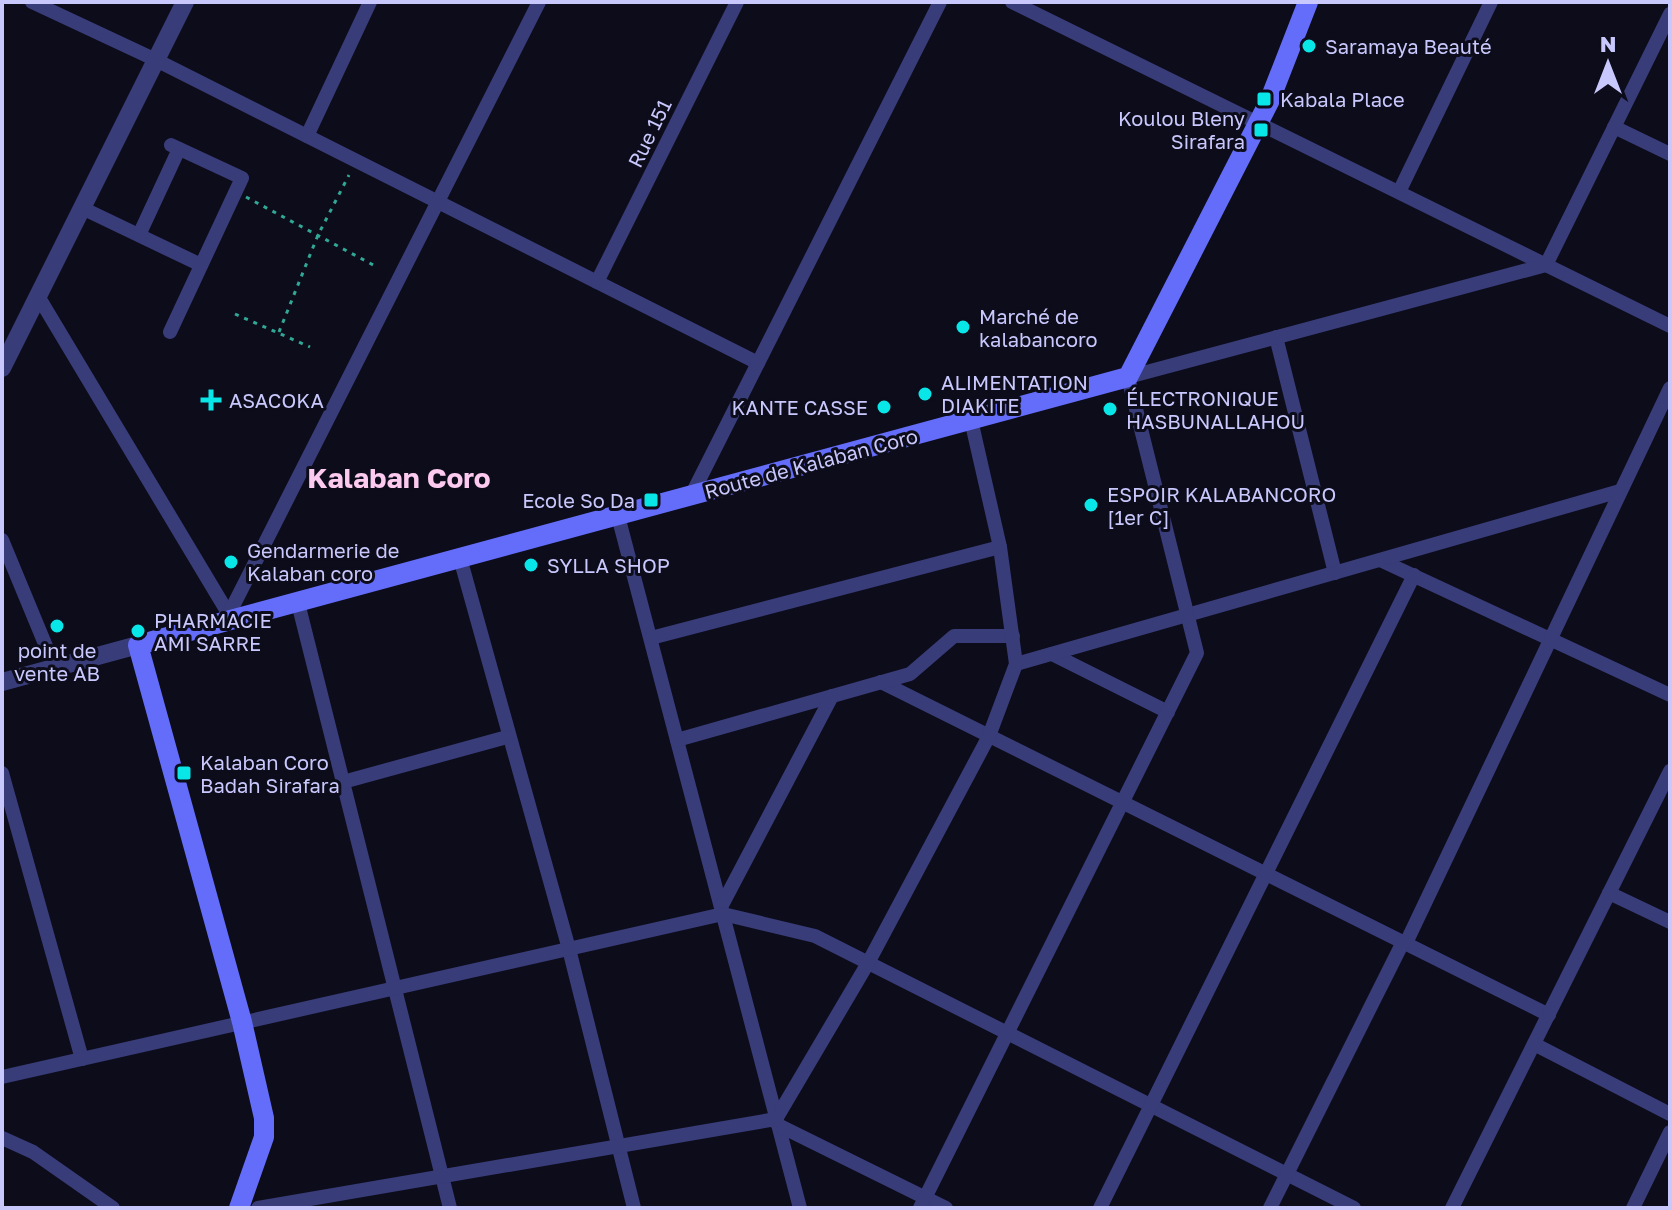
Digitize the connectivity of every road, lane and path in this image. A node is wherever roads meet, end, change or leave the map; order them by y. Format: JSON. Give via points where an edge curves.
{"nodes":[{"id":1,"x":32,"y":2,"type":"edge"},
{"id":2,"x":185,"y":2,"type":"edge"},
{"id":3,"x":370,"y":2,"type":"edge"},
{"id":4,"x":539,"y":2,"type":"edge"},
{"id":5,"x":737,"y":2,"type":"edge"},
{"id":6,"x":940,"y":2,"type":"edge"},
{"id":7,"x":1012,"y":2,"type":"edge"},
{"id":8,"x":1308,"y":2,"type":"edge"},
{"id":9,"x":1491,"y":2,"type":"edge"},
{"id":10,"x":1670,"y":14,"type":"edge"},
{"id":11,"x":156,"y":60,"type":"junction"},
{"id":12,"x":1258,"y":123,"type":"junction"},
{"id":13,"x":1614,"y":127,"type":"junction"},
{"id":14,"x":307,"y":136,"type":"junction"},
{"id":15,"x":1670,"y":154,"type":"edge"},
{"id":16,"x":356,"y":160,"type":"junction"},
{"id":17,"x":236,"y":191,"type":"junction"},
{"id":18,"x":1399,"y":192,"type":"junction"},
{"id":19,"x":438,"y":202,"type":"junction"},
{"id":20,"x":82,"y":208,"type":"junction"},
{"id":21,"x":139,"y":235,"type":"junction"},
{"id":22,"x":318,"y":235,"type":"junction"},
{"id":23,"x":201,"y":265,"type":"junction"},
{"id":24,"x":1546,"y":265,"type":"junction"},
{"id":25,"x":377,"y":267,"type":"dead end"},
{"id":26,"x":597,"y":282,"type":"junction"},
{"id":27,"x":38,"y":296,"type":"junction"},
{"id":28,"x":235,"y":314,"type":"dead end"},
{"id":29,"x":1670,"y":326,"type":"edge"},
{"id":30,"x":170,"y":332,"type":"dead end"},
{"id":31,"x":279,"y":332,"type":"junction"},
{"id":32,"x":1276,"y":337,"type":"junction"},
{"id":33,"x":310,"y":347,"type":"dead end"},
{"id":34,"x":758,"y":363,"type":"junction"},
{"id":35,"x":2,"y":368,"type":"edge"},
{"id":36,"x":1128,"y":377,"type":"junction"},
{"id":37,"x":1670,"y":388,"type":"edge"},
{"id":38,"x":971,"y":420,"type":"junction"},
{"id":39,"x":1620,"y":491,"type":"junction"},
{"id":40,"x":691,"y":496,"type":"junction"},
{"id":41,"x":618,"y":516,"type":"junction"},
{"id":42,"x":2,"y":540,"type":"edge"},
{"id":43,"x":1000,"y":547,"type":"junction"},
{"id":44,"x":460,"y":558,"type":"junction"},
{"id":45,"x":1380,"y":560,"type":"junction"},
{"id":46,"x":1335,"y":573,"type":"junction"},
{"id":47,"x":1414,"y":575,"type":"junction"},
{"id":48,"x":298,"y":603,"type":"junction"},
{"id":49,"x":1188,"y":615,"type":"junction"},
{"id":50,"x":231,"y":617,"type":"junction"},
{"id":51,"x":1013,"y":636,"type":"junction"},
{"id":52,"x":651,"y":638,"type":"junction"},
{"id":53,"x":1549,"y":639,"type":"junction"},
{"id":54,"x":138,"y":645,"type":"junction"},
{"id":55,"x":1052,"y":654,"type":"junction"},
{"id":56,"x":1016,"y":664,"type":"junction"},
{"id":57,"x":55,"y":668,"type":"junction"},
{"id":58,"x":2,"y":682,"type":"edge"},
{"id":59,"x":881,"y":682,"type":"junction"},
{"id":60,"x":1670,"y":695,"type":"edge"},
{"id":61,"x":832,"y":696,"type":"junction"},
{"id":62,"x":1168,"y":712,"type":"junction"},
{"id":63,"x":989,"y":736,"type":"junction"},
{"id":64,"x":507,"y":737,"type":"junction"},
{"id":65,"x":677,"y":740,"type":"junction"},
{"id":66,"x":1670,"y":771,"type":"edge"},
{"id":67,"x":2,"y":773,"type":"edge"},
{"id":68,"x":343,"y":782,"type":"junction"},
{"id":69,"x":1123,"y":802,"type":"junction"},
{"id":70,"x":1266,"y":874,"type":"junction"},
{"id":71,"x":1609,"y":893,"type":"junction"},
{"id":72,"x":722,"y":910,"type":"junction"},
{"id":73,"x":1670,"y":922,"type":"edge"},
{"id":74,"x":1404,"y":943,"type":"junction"},
{"id":75,"x":569,"y":949,"type":"junction"},
{"id":76,"x":868,"y":963,"type":"junction"},
{"id":77,"x":395,"y":988,"type":"junction"},
{"id":78,"x":1549,"y":1015,"type":"junction"},
{"id":79,"x":242,"y":1022,"type":"junction"},
{"id":80,"x":1007,"y":1033,"type":"junction"},
{"id":81,"x":1534,"y":1044,"type":"junction"},
{"id":82,"x":82,"y":1059,"type":"junction"},
{"id":83,"x":3,"y":1076,"type":"edge"},
{"id":84,"x":1151,"y":1106,"type":"junction"},
{"id":85,"x":1670,"y":1114,"type":"edge"},
{"id":86,"x":777,"y":1122,"type":"junction"},
{"id":87,"x":1670,"y":1132,"type":"edge"},
{"id":88,"x":2,"y":1138,"type":"edge"},
{"id":89,"x":620,"y":1146,"type":"junction"},
{"id":90,"x":1287,"y":1174,"type":"junction"},
{"id":91,"x":442,"y":1176,"type":"junction"},
{"id":92,"x":923,"y":1203,"type":"edge"},
{"id":93,"x":113,"y":1208,"type":"edge"},
{"id":94,"x":239,"y":1208,"type":"edge"},
{"id":95,"x":258,"y":1208,"type":"edge"},
{"id":96,"x":450,"y":1208,"type":"edge"},
{"id":97,"x":634,"y":1208,"type":"edge"},
{"id":98,"x":800,"y":1208,"type":"edge"},
{"id":99,"x":946,"y":1208,"type":"edge"},
{"id":100,"x":1100,"y":1208,"type":"edge"},
{"id":101,"x":1270,"y":1208,"type":"edge"},
{"id":102,"x":1354,"y":1208,"type":"edge"},
{"id":103,"x":1452,"y":1208,"type":"edge"},
{"id":104,"x":1633,"y":1208,"type":"edge"}],
"edges":[{"from":1,"to":11,"type":"street"},
{"from":2,"to":11,"type":"street"},
{"from":3,"to":14,"type":"street"},
{"from":4,"to":19,"type":"street"},
{"from":5,"to":26,"type":"street","name":"Rue 151"},
{"from":6,"to":34,"type":"street"},
{"from":7,"to":12,"type":"street"},
{"from":8,"to":12,"type":"main road"},
{"from":9,"to":18,"type":"street"},
{"from":10,"to":13,"type":"street"},
{"from":11,"to":14,"type":"street"},
{"from":11,"to":20,"type":"street"},
{"from":12,"to":18,"type":"street"},
{"from":12,"to":36,"type":"main road"},
{"from":13,"to":15,"type":"street"},
{"from":13,"to":24,"type":"street"},
{"from":14,"to":16,"type":"street"},
{"from":16,"to":19,"type":"street"},
{"from":16,"to":22,"type":"path"},
{"from":17,"to":21,"type":"street","via":[[242,178],[175,147]]},
{"from":17,"to":22,"type":"path"},
{"from":17,"to":23,"type":"street"},
{"from":18,"to":24,"type":"street"},
{"from":19,"to":26,"type":"street"},
{"from":19,"to":50,"type":"street"},
{"from":20,"to":21,"type":"street"},
{"from":20,"to":27,"type":"street"},
{"from":21,"to":23,"type":"street"},
{"from":22,"to":25,"type":"path"},
{"from":22,"to":31,"type":"path"},
{"from":23,"to":30,"type":"street"},
{"from":24,"to":29,"type":"street"},
{"from":24,"to":32,"type":"street"},
{"from":26,"to":34,"type":"street"},
{"from":27,"to":35,"type":"street"},
{"from":27,"to":50,"type":"street"},
{"from":28,"to":31,"type":"path"},
{"from":31,"to":33,"type":"path"},
{"from":32,"to":36,"type":"street"},
{"from":32,"to":46,"type":"street"},
{"from":34,"to":40,"type":"street"},
{"from":36,"to":38,"type":"main road","name":"Route de Kalaban Coro"},
{"from":36,"to":49,"type":"street"},
{"from":37,"to":39,"type":"street"},
{"from":38,"to":40,"type":"main road","name":"Route de Kalaban Coro"},
{"from":38,"to":43,"type":"street"},
{"from":39,"to":45,"type":"street"},
{"from":39,"to":53,"type":"street"},
{"from":40,"to":41,"type":"main road","name":"Route de Kalaban Coro"},
{"from":41,"to":44,"type":"main road","name":"Route de Kalaban Coro"},
{"from":41,"to":52,"type":"street"},
{"from":42,"to":57,"type":"street"},
{"from":43,"to":51,"type":"street"},
{"from":43,"to":52,"type":"street"},
{"from":44,"to":48,"type":"main road","name":"Route de Kalaban Coro"},
{"from":44,"to":64,"type":"street"},
{"from":45,"to":46,"type":"street"},
{"from":45,"to":47,"type":"street"},
{"from":46,"to":49,"type":"street"},
{"from":47,"to":53,"type":"street"},
{"from":47,"to":70,"type":"street"},
{"from":48,"to":50,"type":"main road","name":"Route de Kalaban Coro"},
{"from":48,"to":68,"type":"street"},
{"from":49,"to":55,"type":"street"},
{"from":49,"to":62,"type":"street","via":[[1197,653]]},
{"from":50,"to":54,"type":"main road","name":"Route de Kalaban Coro"},
{"from":51,"to":56,"type":"street"},
{"from":51,"to":59,"type":"street","via":[[954,636],[910,674]]},
{"from":52,"to":65,"type":"street"},
{"from":53,"to":60,"type":"street"},
{"from":53,"to":74,"type":"street"},
{"from":54,"to":57,"type":"street"},
{"from":54,"to":79,"type":"main road"},
{"from":55,"to":56,"type":"street"},
{"from":55,"to":62,"type":"street"},
{"from":56,"to":63,"type":"street"},
{"from":57,"to":58,"type":"street"},
{"from":59,"to":61,"type":"street"},
{"from":59,"to":63,"type":"street"},
{"from":61,"to":65,"type":"street"},
{"from":61,"to":72,"type":"street"},
{"from":62,"to":69,"type":"street"},
{"from":63,"to":69,"type":"street"},
{"from":63,"to":76,"type":"street"},
{"from":64,"to":68,"type":"street"},
{"from":64,"to":75,"type":"street"},
{"from":65,"to":72,"type":"street"},
{"from":66,"to":71,"type":"street"},
{"from":67,"to":82,"type":"street"},
{"from":68,"to":77,"type":"street"},
{"from":69,"to":70,"type":"street"},
{"from":69,"to":80,"type":"street"},
{"from":70,"to":74,"type":"street"},
{"from":70,"to":84,"type":"street"},
{"from":71,"to":73,"type":"street"},
{"from":71,"to":78,"type":"street"},
{"from":72,"to":75,"type":"street"},
{"from":72,"to":76,"type":"street","via":[[815,936]]},
{"from":72,"to":86,"type":"street"},
{"from":74,"to":78,"type":"street"},
{"from":74,"to":90,"type":"street"},
{"from":75,"to":77,"type":"street"},
{"from":75,"to":89,"type":"street"},
{"from":76,"to":80,"type":"street"},
{"from":76,"to":86,"type":"street"},
{"from":77,"to":79,"type":"street"},
{"from":77,"to":91,"type":"street"},
{"from":78,"to":81,"type":"street"},
{"from":79,"to":82,"type":"street"},
{"from":79,"to":94,"type":"main road","via":[[264,1137]]},
{"from":80,"to":84,"type":"street"},
{"from":80,"to":92,"type":"street"},
{"from":81,"to":85,"type":"street"},
{"from":81,"to":103,"type":"street"},
{"from":82,"to":83,"type":"street"},
{"from":84,"to":90,"type":"street"},
{"from":84,"to":100,"type":"street"},
{"from":86,"to":89,"type":"street"},
{"from":86,"to":92,"type":"street"},
{"from":86,"to":98,"type":"street"},
{"from":87,"to":104,"type":"street"},
{"from":88,"to":93,"type":"street","via":[[33,1152]]},
{"from":89,"to":91,"type":"street"},
{"from":89,"to":97,"type":"street"},
{"from":90,"to":101,"type":"street"},
{"from":90,"to":102,"type":"street"},
{"from":91,"to":95,"type":"street"},
{"from":91,"to":96,"type":"street"},
{"from":92,"to":99,"type":"street"}]}
